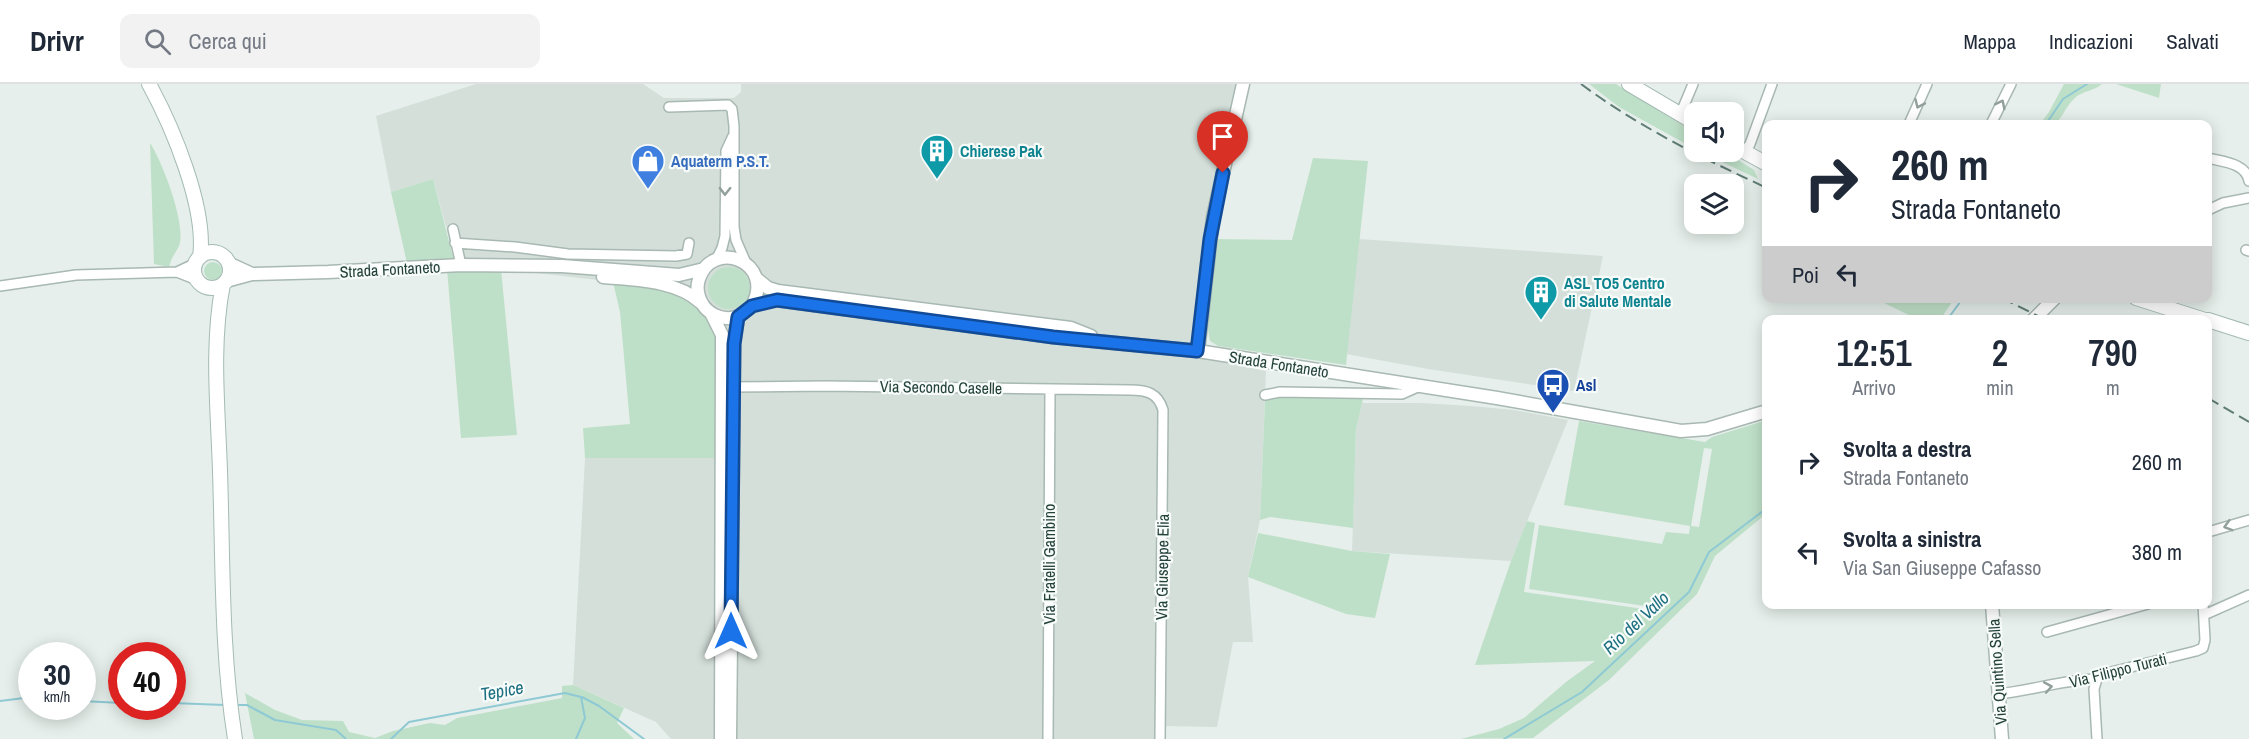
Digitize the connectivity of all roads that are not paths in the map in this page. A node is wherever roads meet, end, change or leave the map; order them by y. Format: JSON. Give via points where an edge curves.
{"nodes":[{"id":1,"x":148,"y":84,"type":"edge"},
{"id":2,"x":1244,"y":84,"type":"edge"},
{"id":3,"x":1629,"y":84,"type":"edge"},
{"id":4,"x":1693,"y":84,"type":"edge"},
{"id":5,"x":1772,"y":84,"type":"edge"},
{"id":6,"x":1927,"y":84,"type":"edge"},
{"id":7,"x":2011,"y":84,"type":"edge"},
{"id":8,"x":669,"y":107,"type":"dead end"},
{"id":9,"x":1680,"y":114,"type":"junction"},
{"id":10,"x":1684,"y":116,"type":"edge"},
{"id":11,"x":1911,"y":120,"type":"edge"},
{"id":12,"x":1992,"y":120,"type":"edge"},
{"id":13,"x":734,"y":134,"type":"junction"},
{"id":14,"x":1744,"y":147,"type":"edge"},
{"id":15,"x":1744,"y":152,"type":"edge"},
{"id":16,"x":2212,"y":159,"type":"edge"},
{"id":17,"x":1762,"y":161,"type":"edge"},
{"id":18,"x":2249,"y":181,"type":"edge"},
{"id":19,"x":2249,"y":198,"type":"edge"},
{"id":20,"x":195,"y":204,"type":"junction"},
{"id":21,"x":2212,"y":208,"type":"edge"},
{"id":22,"x":453,"y":229,"type":"dead end"},
{"id":23,"x":455,"y":243,"type":"junction"},
{"id":24,"x":689,"y":243,"type":"dead end"},
{"id":25,"x":224,"y":258,"type":"junction"},
{"id":26,"x":198,"y":260,"type":"junction"},
{"id":27,"x":716,"y":260,"type":"junction"},
{"id":28,"x":746,"y":263,"type":"junction"},
{"id":29,"x":461,"y":265,"type":"junction"},
{"id":30,"x":528,"y":266,"type":"junction"},
{"id":31,"x":704,"y":268,"type":"junction"},
{"id":32,"x":177,"y":272,"type":"junction"},
{"id":33,"x":252,"y":273,"type":"junction"},
{"id":34,"x":757,"y":279,"type":"junction"},
{"id":35,"x":201,"y":283,"type":"junction"},
{"id":36,"x":224,"y":283,"type":"junction"},
{"id":37,"x":0,"y":286,"type":"edge"},
{"id":38,"x":2050,"y":303,"type":"edge"},
{"id":39,"x":2152,"y":303,"type":"edge"},
{"id":40,"x":702,"y":304,"type":"junction"},
{"id":41,"x":752,"y":306,"type":"junction"},
{"id":42,"x":711,"y":314,"type":"junction"},
{"id":43,"x":2038,"y":315,"type":"edge"},
{"id":44,"x":2190,"y":315,"type":"edge"},
{"id":45,"x":738,"y":317,"type":"junction"},
{"id":46,"x":2212,"y":322,"type":"edge"},
{"id":47,"x":216,"y":333,"type":"junction"},
{"id":48,"x":2249,"y":333,"type":"edge"},
{"id":49,"x":1103,"y":342,"type":"junction"},
{"id":50,"x":1197,"y":351,"type":"junction"},
{"id":51,"x":1420,"y":386,"type":"junction"},
{"id":52,"x":728,"y":387,"type":"junction"},
{"id":53,"x":1050,"y":389,"type":"junction"},
{"id":54,"x":1265,"y":395,"type":"dead end"},
{"id":55,"x":1158,"y":397,"type":"joint"},
{"id":56,"x":1762,"y":412,"type":"edge"},
{"id":57,"x":2249,"y":520,"type":"edge"},
{"id":58,"x":2212,"y":531,"type":"edge"},
{"id":59,"x":2249,"y":595,"type":"edge"},
{"id":60,"x":1992,"y":609,"type":"edge"},
{"id":61,"x":2130,"y":609,"type":"edge"},
{"id":62,"x":2203,"y":609,"type":"edge"},
{"id":63,"x":2204,"y":615,"type":"junction"},
{"id":64,"x":2047,"y":632,"type":"dead end"},
{"id":65,"x":2097,"y":679,"type":"junction"},
{"id":66,"x":1998,"y":694,"type":"junction"},
{"id":67,"x":234,"y":732,"type":"edge"},
{"id":68,"x":721,"y":739,"type":"edge"},
{"id":69,"x":730,"y":739,"type":"edge"},
{"id":70,"x":1048,"y":739,"type":"edge"},
{"id":71,"x":1160,"y":739,"type":"edge"},
{"id":72,"x":2002,"y":739,"type":"edge"},
{"id":73,"x":2097,"y":739,"type":"edge"}],
"edges":[{"from":1,"to":20,"type":"main road","via":[[179,150]]},
{"from":2,"to":50,"type":"street","via":[[1212,228]]},
{"from":3,"to":9,"type":"main road"},
{"from":4,"to":9,"type":"street"},
{"from":5,"to":14,"type":"street","via":[[1750,144]]},
{"from":6,"to":11,"type":"street","one_way":true},
{"from":12,"to":7,"type":"street","one_way":true},
{"from":8,"to":13,"type":"street","via":[[728,105],[732,109]]},
{"from":9,"to":10,"type":"main road"},
{"from":13,"to":27,"type":"street","one_way":true,"via":[[726,151],[725,236]]},
{"from":13,"to":28,"type":"street","via":[[734,227]]},
{"from":15,"to":17,"type":"main road"},
{"from":16,"to":18,"type":"street","via":[[2241,167]]},
{"from":19,"to":21,"type":"street"},
{"from":20,"to":25,"type":"main road"},
{"from":20,"to":26,"type":"main road","via":[[201,237]]},
{"from":22,"to":23,"type":"street"},
{"from":23,"to":24,"type":"street","via":[[568,254],[675,256],[687,254]]},
{"from":23,"to":29,"type":"street"},
{"from":25,"to":26,"type":"main road","via":[[209,252]]},
{"from":25,"to":33,"type":"street","name":"Strada Fontaneto"},
{"from":25,"to":36,"type":"main road","via":[[230,272]]},
{"from":26,"to":32,"type":"street"},
{"from":26,"to":35,"type":"main road","via":[[194,272]]},
{"from":27,"to":28,"type":"street","via":[[732,258]]},
{"from":27,"to":31,"type":"street"},
{"from":28,"to":34,"type":"street"},
{"from":29,"to":30,"type":"street","name":"Strada Fontaneto"},
{"from":29,"to":33,"type":"street","name":"Strada Fontaneto"},
{"from":30,"to":31,"type":"street","via":[[679,275]]},
{"from":30,"to":40,"type":"street","via":[[676,287],[691,293]]},
{"from":31,"to":40,"type":"street","via":[[698,286]]},
{"from":32,"to":35,"type":"street"},
{"from":32,"to":37,"type":"street","via":[[76,274]]},
{"from":33,"to":36,"type":"street","name":"Strada Fontaneto"},
{"from":34,"to":41,"type":"street","via":[[759,288]]},
{"from":34,"to":49,"type":"street","via":[[778,291],[1071,328]]},
{"from":35,"to":36,"type":"main road","via":[[214,288]]},
{"from":35,"to":47,"type":"main road"},
{"from":36,"to":47,"type":"main road"},
{"from":38,"to":43,"type":"street"},
{"from":39,"to":44,"type":"main road"},
{"from":40,"to":42,"type":"street"},
{"from":41,"to":45,"type":"street","name":"Strada Fontaneto"},
{"from":41,"to":49,"type":"street","name":"Strada Fontaneto","via":[[777,300]]},
{"from":42,"to":45,"type":"street"},
{"from":42,"to":52,"type":"street","via":[[722,335]]},
{"from":45,"to":52,"type":"street"},
{"from":46,"to":48,"type":"main road"},
{"from":47,"to":67,"type":"main road","via":[[224,624]]},
{"from":49,"to":50,"type":"street","name":"Strada Fontaneto"},
{"from":50,"to":51,"type":"street","name":"Strada Fontaneto"},
{"from":51,"to":54,"type":"street","via":[[1402,394]]},
{"from":51,"to":56,"type":"street","name":"Strada Fontaneto","via":[[1681,431],[1707,429]]},
{"from":52,"to":53,"type":"street","name":"Via Secondo Caselle"},
{"from":52,"to":68,"type":"street"},
{"from":52,"to":69,"type":"street"},
{"from":53,"to":55,"type":"street","name":"Via Secondo Caselle","via":[[1145,390]]},
{"from":53,"to":70,"type":"street","name":"Via Fratelli Gambino"},
{"from":55,"to":71,"type":"street","name":"Via Giuseppe Elia","via":[[1163,410]]},
{"from":57,"to":58,"type":"street","one_way":true},
{"from":59,"to":63,"type":"street"},
{"from":60,"to":66,"type":"street","name":"Via Quintino Sella"},
{"from":61,"to":64,"type":"street"},
{"from":62,"to":63,"type":"street"},
{"from":63,"to":65,"type":"street","name":"Via Filippo Turati","via":[[2203,648],[2103,674]]},
{"from":66,"to":65,"type":"street","name":"Via Filippo Turati","one_way":true},
{"from":65,"to":73,"type":"street"},
{"from":66,"to":72,"type":"street","name":"Via Quintino Sella"}]}
